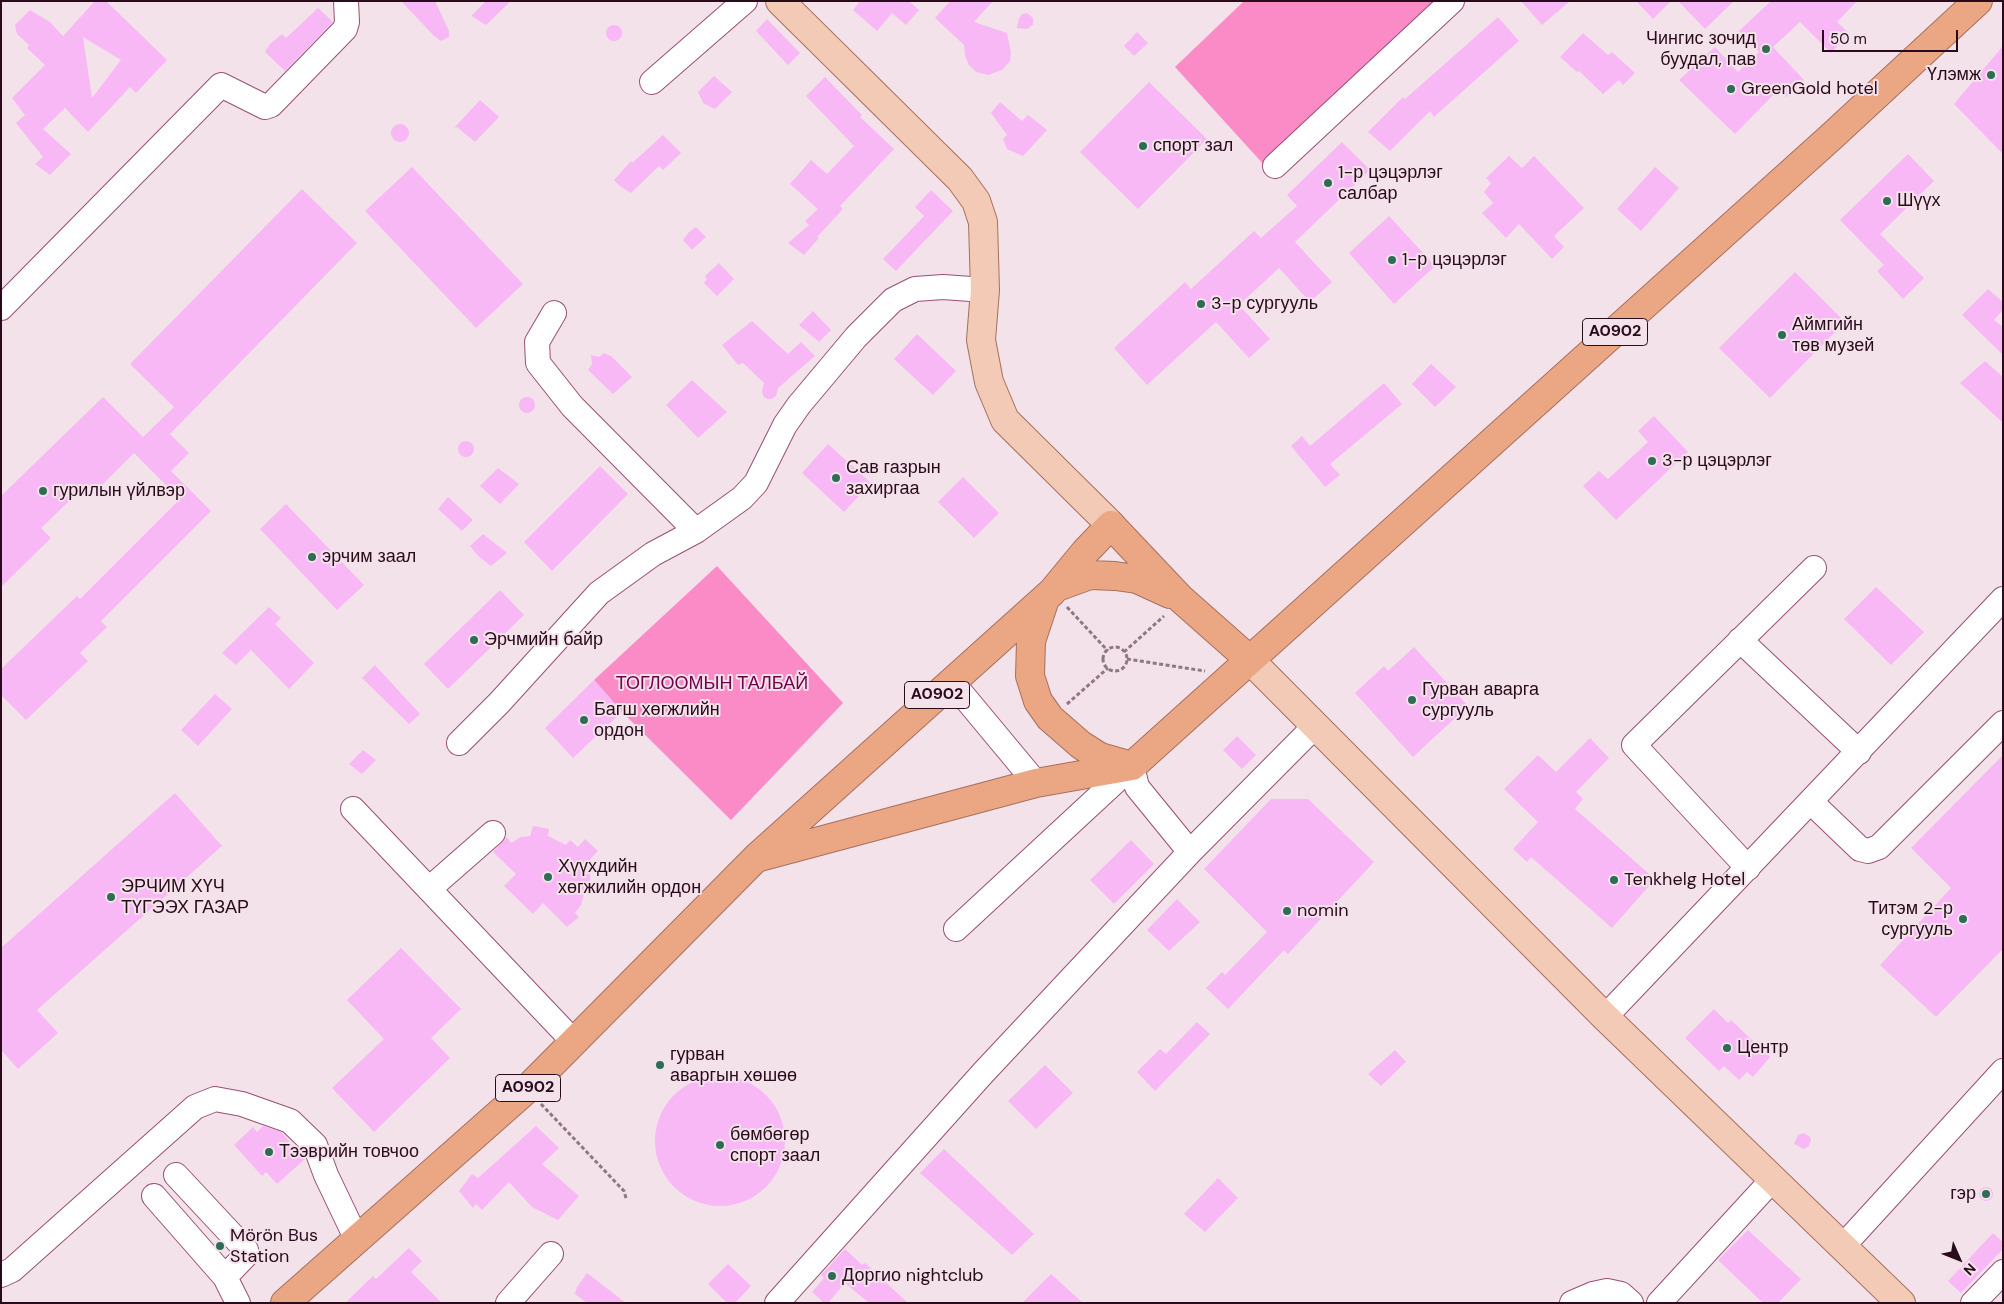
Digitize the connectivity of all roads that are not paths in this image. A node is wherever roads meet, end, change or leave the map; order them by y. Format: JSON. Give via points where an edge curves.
{"nodes":[{"id":1,"x":346,"y":1,"type":"edge"},
{"id":2,"x":745,"y":1,"type":"edge"},
{"id":3,"x":780,"y":1,"type":"edge"},
{"id":4,"x":1452,"y":1,"type":"edge"},
{"id":5,"x":1978,"y":1,"type":"edge"},
{"id":6,"x":652,"y":82,"type":"dead end"},
{"id":7,"x":1275,"y":166,"type":"dead end"},
{"id":8,"x":984,"y":290,"type":"junction"},
{"id":9,"x":1,"y":308,"type":"edge"},
{"id":10,"x":554,"y":313,"type":"dead end"},
{"id":11,"x":1111,"y":524,"type":"junction"},
{"id":12,"x":696,"y":531,"type":"junction"},
{"id":13,"x":1814,"y":568,"type":"dead end"},
{"id":14,"x":1056,"y":597,"type":"junction"},
{"id":15,"x":2003,"y":599,"type":"edge"},
{"id":16,"x":1174,"y":605,"type":"junction"},
{"id":17,"x":1740,"y":640,"type":"junction"},
{"id":18,"x":1250,"y":660,"type":"junction"},
{"id":19,"x":952,"y":682,"type":"junction"},
{"id":20,"x":2003,"y":723,"type":"edge"},
{"id":21,"x":1315,"y":726,"type":"junction"},
{"id":22,"x":459,"y":743,"type":"dead end"},
{"id":23,"x":1859,"y":752,"type":"junction"},
{"id":24,"x":1132,"y":766,"type":"junction"},
{"id":25,"x":1036,"y":783,"type":"junction"},
{"id":26,"x":1811,"y":802,"type":"junction"},
{"id":27,"x":353,"y":809,"type":"dead end"},
{"id":28,"x":493,"y":833,"type":"dead end"},
{"id":29,"x":1190,"y":852,"type":"junction"},
{"id":30,"x":756,"y":858,"type":"junction"},
{"id":31,"x":1748,"y":868,"type":"junction"},
{"id":32,"x":429,"y":889,"type":"junction"},
{"id":33,"x":956,"y":929,"type":"dead end"},
{"id":34,"x":1605,"y":1017,"type":"junction"},
{"id":35,"x":574,"y":1042,"type":"junction"},
{"id":36,"x":2003,"y":1071,"type":"edge"},
{"id":37,"x":176,"y":1175,"type":"dead end"},
{"id":38,"x":1773,"y":1179,"type":"junction"},
{"id":39,"x":154,"y":1196,"type":"dead end"},
{"id":40,"x":357,"y":1240,"type":"junction"},
{"id":41,"x":1843,"y":1246,"type":"junction"},
{"id":42,"x":551,"y":1254,"type":"dead end"},
{"id":43,"x":2003,"y":1272,"type":"edge"},
{"id":44,"x":1,"y":1275,"type":"edge"},
{"id":45,"x":225,"y":1277,"type":"junction"},
{"id":46,"x":238,"y":1303,"type":"edge"},
{"id":47,"x":285,"y":1303,"type":"edge"},
{"id":48,"x":508,"y":1303,"type":"edge"},
{"id":49,"x":777,"y":1303,"type":"edge"},
{"id":50,"x":1572,"y":1303,"type":"edge"},
{"id":51,"x":1631,"y":1303,"type":"edge"},
{"id":52,"x":1659,"y":1303,"type":"edge"},
{"id":53,"x":1901,"y":1303,"type":"edge"},
{"id":54,"x":1973,"y":1303,"type":"edge"}],
"edges":[{"from":1,"to":9,"type":"street","via":[[345,30],[271,105],[259,104],[221,85]]},
{"from":2,"to":6,"type":"street"},
{"from":3,"to":8,"type":"main road","via":[[960,179],[976,201],[983,222]]},
{"from":4,"to":7,"type":"street"},
{"from":5,"to":18,"type":"highway","number":"A0902"},
{"from":8,"to":11,"type":"main road","via":[[981,340],[984,360],[989,382],[1005,420]]},
{"from":8,"to":12,"type":"street","via":[[915,289],[894,300],[856,337],[799,405],[785,425],[756,483],[742,498]]},
{"from":10,"to":12,"type":"street","via":[[537,342],[538,363],[572,406]]},
{"from":11,"to":14,"type":"highway","number":"A0902","via":[[1085,552]]},
{"from":11,"to":16,"type":"highway"},
{"from":12,"to":22,"type":"street","via":[[653,554],[599,593]]},
{"from":13,"to":17,"type":"street"},
{"from":14,"to":16,"type":"highway","via":[[1090,575],[1114,576],[1137,579]]},
{"from":14,"to":19,"type":"highway","number":"A0902"},
{"from":14,"to":24,"type":"highway","via":[[1031,641],[1030,676],[1038,701],[1050,718],[1081,745],[1100,757]]},
{"from":15,"to":23,"type":"street"},
{"from":16,"to":18,"type":"highway"},
{"from":17,"to":23,"type":"street"},
{"from":17,"to":31,"type":"street","via":[[1634,745]]},
{"from":18,"to":21,"type":"main road"},
{"from":18,"to":24,"type":"highway","number":"A0902"},
{"from":19,"to":25,"type":"street"},
{"from":19,"to":30,"type":"highway","number":"A0902"},
{"from":20,"to":26,"type":"street","via":[[1873,850],[1860,849]]},
{"from":21,"to":29,"type":"street"},
{"from":21,"to":34,"type":"main road"},
{"from":23,"to":26,"type":"street"},
{"from":24,"to":25,"type":"highway"},
{"from":24,"to":29,"type":"street","via":[[1137,787]]},
{"from":24,"to":33,"type":"street"},
{"from":25,"to":30,"type":"highway"},
{"from":26,"to":31,"type":"street"},
{"from":27,"to":32,"type":"street"},
{"from":28,"to":32,"type":"street"},
{"from":29,"to":49,"type":"street","via":[[983,1073]]},
{"from":30,"to":35,"type":"highway","number":"A0902"},
{"from":31,"to":34,"type":"street"},
{"from":32,"to":35,"type":"street"},
{"from":34,"to":38,"type":"main road"},
{"from":35,"to":40,"type":"highway","number":"A0902"},
{"from":36,"to":41,"type":"street"},
{"from":37,"to":45,"type":"street","via":[[246,1250],[246,1255]]},
{"from":38,"to":41,"type":"main road"},
{"from":38,"to":52,"type":"street"},
{"from":39,"to":45,"type":"street"},
{"from":40,"to":44,"type":"street","via":[[315,1145],[290,1121],[242,1104],[215,1099],[195,1107],[12,1270]]},
{"from":40,"to":47,"type":"highway","number":"A0902"},
{"from":41,"to":53,"type":"main road"},
{"from":42,"to":48,"type":"street"},
{"from":43,"to":54,"type":"street"},
{"from":45,"to":46,"type":"street"},
{"from":50,"to":51,"type":"street","via":[[1607,1291],[1620,1294]]}]}
